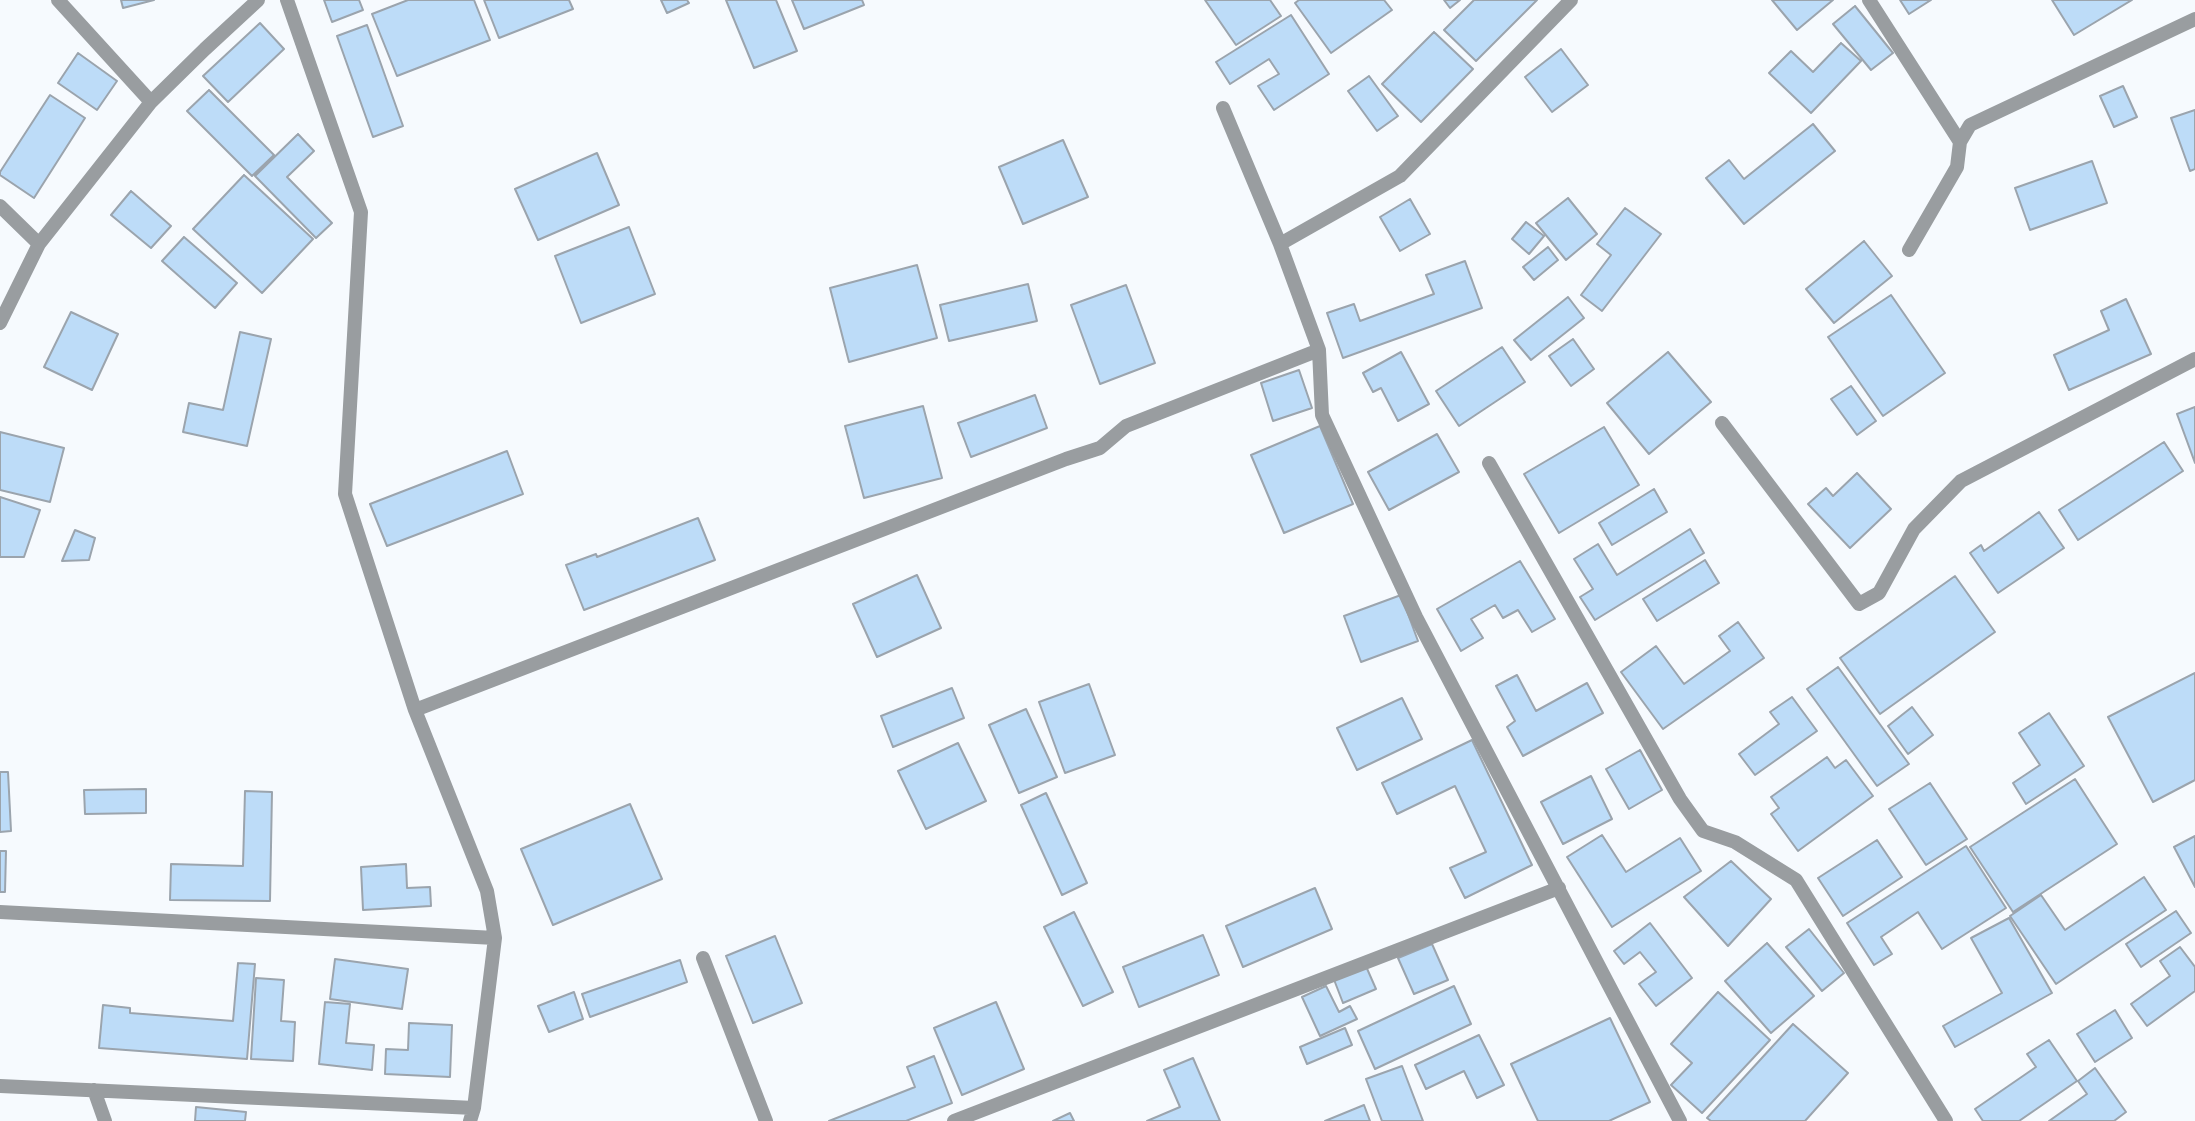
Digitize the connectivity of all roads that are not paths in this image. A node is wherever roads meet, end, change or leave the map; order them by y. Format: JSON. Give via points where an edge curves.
{"nodes":[{"id":1,"x":58,"y":0,"type":"edge"},
{"id":2,"x":258,"y":0,"type":"edge"},
{"id":3,"x":287,"y":0,"type":"edge"},
{"id":4,"x":1571,"y":0,"type":"edge"},
{"id":5,"x":1869,"y":0,"type":"edge"},
{"id":6,"x":2195,"y":19,"type":"edge"},
{"id":7,"x":151,"y":102,"type":"junction"},
{"id":8,"x":1223,"y":108,"type":"dead end"},
{"id":9,"x":1960,"y":142,"type":"junction"},
{"id":10,"x":0,"y":206,"type":"edge"},
{"id":11,"x":39,"y":244,"type":"junction"},
{"id":12,"x":1280,"y":244,"type":"junction"},
{"id":13,"x":1909,"y":250,"type":"dead end"},
{"id":14,"x":0,"y":323,"type":"edge"},
{"id":15,"x":1319,"y":350,"type":"junction"},
{"id":16,"x":2195,"y":359,"type":"edge"},
{"id":17,"x":1722,"y":424,"type":"dead end"},
{"id":18,"x":1489,"y":463,"type":"dead end"},
{"id":19,"x":415,"y":710,"type":"junction"},
{"id":20,"x":1559,"y":888,"type":"junction"},
{"id":21,"x":0,"y":912,"type":"edge"},
{"id":22,"x":495,"y":938,"type":"junction"},
{"id":23,"x":703,"y":958,"type":"dead end"},
{"id":24,"x":0,"y":1086,"type":"edge"},
{"id":25,"x":94,"y":1090,"type":"junction"},
{"id":26,"x":472,"y":1114,"type":"edge"},
{"id":27,"x":105,"y":1121,"type":"edge"},
{"id":28,"x":766,"y":1121,"type":"edge"},
{"id":29,"x":954,"y":1121,"type":"edge"},
{"id":30,"x":1680,"y":1121,"type":"edge"},
{"id":31,"x":1946,"y":1121,"type":"edge"}],
"edges":[{"from":1,"to":7,"type":"street"},
{"from":2,"to":7,"type":"street"},
{"from":3,"to":19,"type":"street","via":[[361,212],[345,494]]},
{"from":4,"to":12,"type":"street","via":[[1400,176]]},
{"from":5,"to":9,"type":"street"},
{"from":6,"to":9,"type":"street","via":[[1970,125]]},
{"from":7,"to":11,"type":"street"},
{"from":8,"to":12,"type":"street"},
{"from":9,"to":13,"type":"street","via":[[1957,167]]},
{"from":10,"to":11,"type":"street"},
{"from":11,"to":14,"type":"street"},
{"from":12,"to":15,"type":"street"},
{"from":15,"to":19,"type":"street","via":[[1126,426],[1100,448]]},
{"from":15,"to":20,"type":"street","via":[[1322,415],[1416,617]]},
{"from":16,"to":17,"type":"street","via":[[1961,481],[1914,529],[1879,593],[1859,604]]},
{"from":18,"to":31,"type":"street","via":[[1680,799],[1703,831],[1734,842],[1796,880]]},
{"from":19,"to":22,"type":"street","via":[[486,891]]},
{"from":20,"to":29,"type":"street"},
{"from":20,"to":30,"type":"street"},
{"from":21,"to":22,"type":"street"},
{"from":22,"to":26,"type":"street"},
{"from":23,"to":28,"type":"street"},
{"from":24,"to":25,"type":"street"},
{"from":25,"to":26,"type":"street"},
{"from":25,"to":27,"type":"street"}]}
